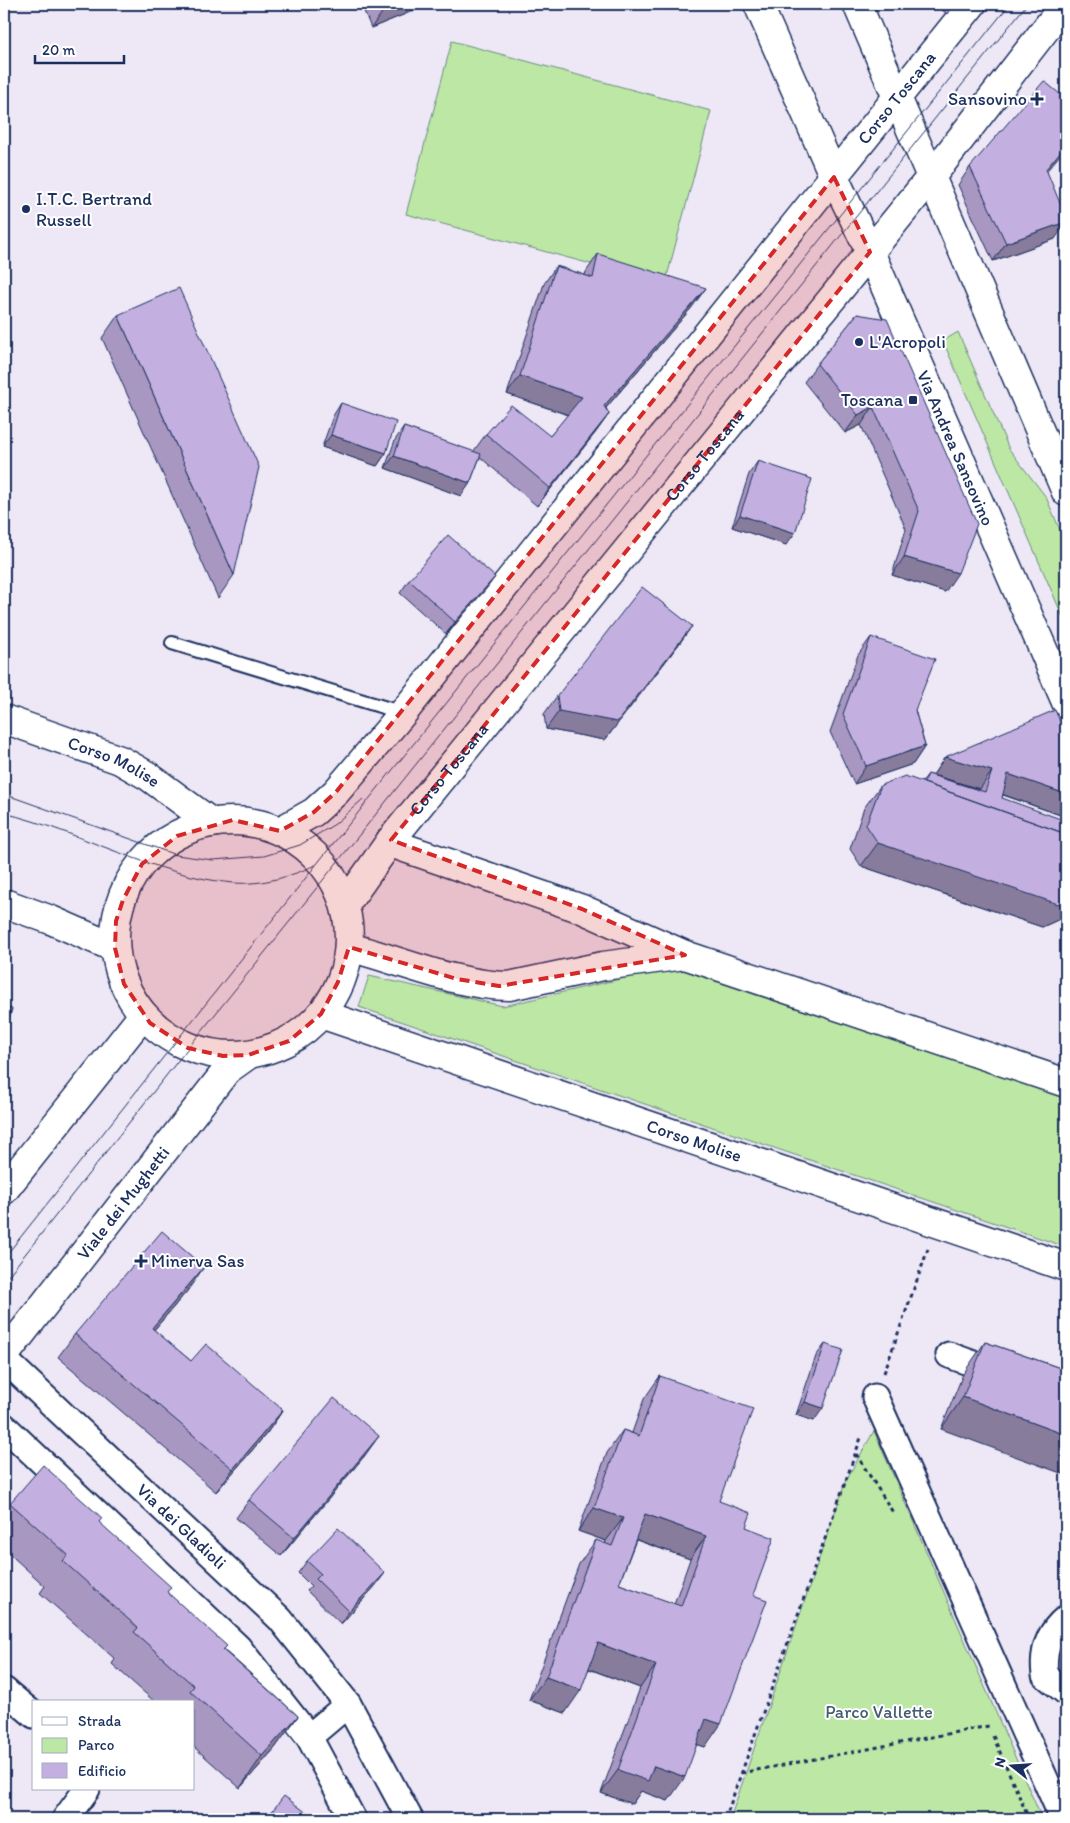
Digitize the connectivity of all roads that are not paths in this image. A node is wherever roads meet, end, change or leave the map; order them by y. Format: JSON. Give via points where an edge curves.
{"nodes":[{"id":1,"x":758,"y":4,"type":"edge"},
{"id":2,"x":857,"y":4,"type":"edge"},
{"id":3,"x":972,"y":4,"type":"edge"},
{"id":4,"x":1065,"y":4,"type":"edge"},
{"id":5,"x":898,"y":96,"type":"junction"},
{"id":6,"x":834,"y":177,"type":"junction"},
{"id":7,"x":931,"y":177,"type":"junction"},
{"id":8,"x":870,"y":252,"type":"junction"},
{"id":9,"x":1066,"y":492,"type":"edge"},
{"id":10,"x":172,"y":643,"type":"dead end"},
{"id":11,"x":1066,"y":702,"type":"edge"},
{"id":12,"x":403,"y":713,"type":"junction"},
{"id":13,"x":4,"y":719,"type":"edge"},
{"id":14,"x":212,"y":823,"type":"junction"},
{"id":15,"x":280,"y":831,"type":"junction"},
{"id":16,"x":391,"y":840,"type":"junction"},
{"id":17,"x":4,"y":904,"type":"edge"},
{"id":18,"x":344,"y":905,"type":"junction"},
{"id":19,"x":349,"y":947,"type":"junction"},
{"id":20,"x":115,"y":948,"type":"junction"},
{"id":21,"x":685,"y":955,"type":"junction"},
{"id":22,"x":322,"y":1014,"type":"junction"},
{"id":23,"x":143,"y":1015,"type":"junction"},
{"id":24,"x":248,"y":1055,"type":"junction"},
{"id":25,"x":1066,"y":1083,"type":"edge"},
{"id":26,"x":4,"y":1190,"type":"edge"},
{"id":27,"x":1066,"y":1267,"type":"edge"},
{"id":28,"x":949,"y":1355,"type":"dead end"},
{"id":29,"x":4,"y":1358,"type":"edge"},
{"id":30,"x":876,"y":1397,"type":"road end"},
{"id":31,"x":1066,"y":1398,"type":"edge"},
{"id":32,"x":4,"y":1426,"type":"edge"},
{"id":33,"x":1066,"y":1618,"type":"edge"},
{"id":34,"x":4,"y":1690,"type":"edge"},
{"id":35,"x":1066,"y":1692,"type":"edge"},
{"id":36,"x":348,"y":1704,"type":"junction"},
{"id":37,"x":32,"y":1713,"type":"edge"},
{"id":38,"x":309,"y":1737,"type":"junction"},
{"id":39,"x":86,"y":1790,"type":"edge"},
{"id":40,"x":65,"y":1819,"type":"edge"},
{"id":41,"x":353,"y":1819,"type":"edge"},
{"id":42,"x":410,"y":1819,"type":"edge"},
{"id":43,"x":1063,"y":1819,"type":"edge"}],
"edges":[{"from":1,"to":6,"type":"street","name":"Via Andrea Sansovino"},
{"from":2,"to":5,"type":"street"},
{"from":3,"to":5,"type":"street","name":"Corso Toscana"},
{"from":4,"to":7,"type":"street","name":"Corso Toscana"},
{"from":5,"to":6,"type":"street","name":"Corso Toscana"},
{"from":5,"to":7,"type":"street"},
{"from":6,"to":8,"type":"street","name":"Via Andrea Sansovino"},
{"from":6,"to":12,"type":"street","name":"Corso Toscana"},
{"from":7,"to":8,"type":"street","name":"Corso Toscana"},
{"from":7,"to":9,"type":"street"},
{"from":8,"to":11,"type":"street","name":"Via Andrea Sansovino"},
{"from":8,"to":16,"type":"street","name":"Corso Toscana"},
{"from":10,"to":12,"type":"lane"},
{"from":12,"to":15,"type":"street","name":"Corso Toscana","via":[[336,792],[314,812]]},
{"from":13,"to":14,"type":"street","name":"Corso Molise","via":[[120,760],[148,776]]},
{"from":14,"to":15,"type":"street","via":[[243,820]]},
{"from":14,"to":20,"type":"street","via":[[168,841],[142,864],[129,884],[119,911]]},
{"from":15,"to":18,"type":"street","via":[[320,860]]},
{"from":16,"to":18,"type":"street","name":"Corso Toscana"},
{"from":16,"to":21,"type":"street","via":[[582,909]]},
{"from":17,"to":20,"type":"street"},
{"from":18,"to":19,"type":"street"},
{"from":19,"to":21,"type":"street","via":[[492,986],[509,986],[603,966]]},
{"from":19,"to":22,"type":"street","via":[[338,982]]},
{"from":20,"to":23,"type":"street","via":[[124,984]]},
{"from":21,"to":25,"type":"street"},
{"from":22,"to":24,"type":"street","via":[[288,1041]]},
{"from":22,"to":27,"type":"street","name":"Corso Molise"},
{"from":23,"to":24,"type":"street","via":[[161,1032],[188,1048],[223,1056]]},
{"from":23,"to":26,"type":"street"},
{"from":24,"to":29,"type":"street","name":"Viale dei Mughetti","via":[[227,1070]]},
{"from":28,"to":31,"type":"street"},
{"from":29,"to":36,"type":"street","name":"Via dei Gladioli","via":[[280,1619]]},
{"from":30,"to":43,"type":"street"},
{"from":32,"to":38,"type":"street","via":[[238,1647]]},
{"from":33,"to":35,"type":"street","via":[[1055,1628],[1042,1658],[1045,1675]]},
{"from":34,"to":37,"type":"street"},
{"from":36,"to":38,"type":"street"},
{"from":36,"to":42,"type":"street","name":"Via dei Gladioli"},
{"from":38,"to":41,"type":"street"},
{"from":39,"to":40,"type":"street"}]}
